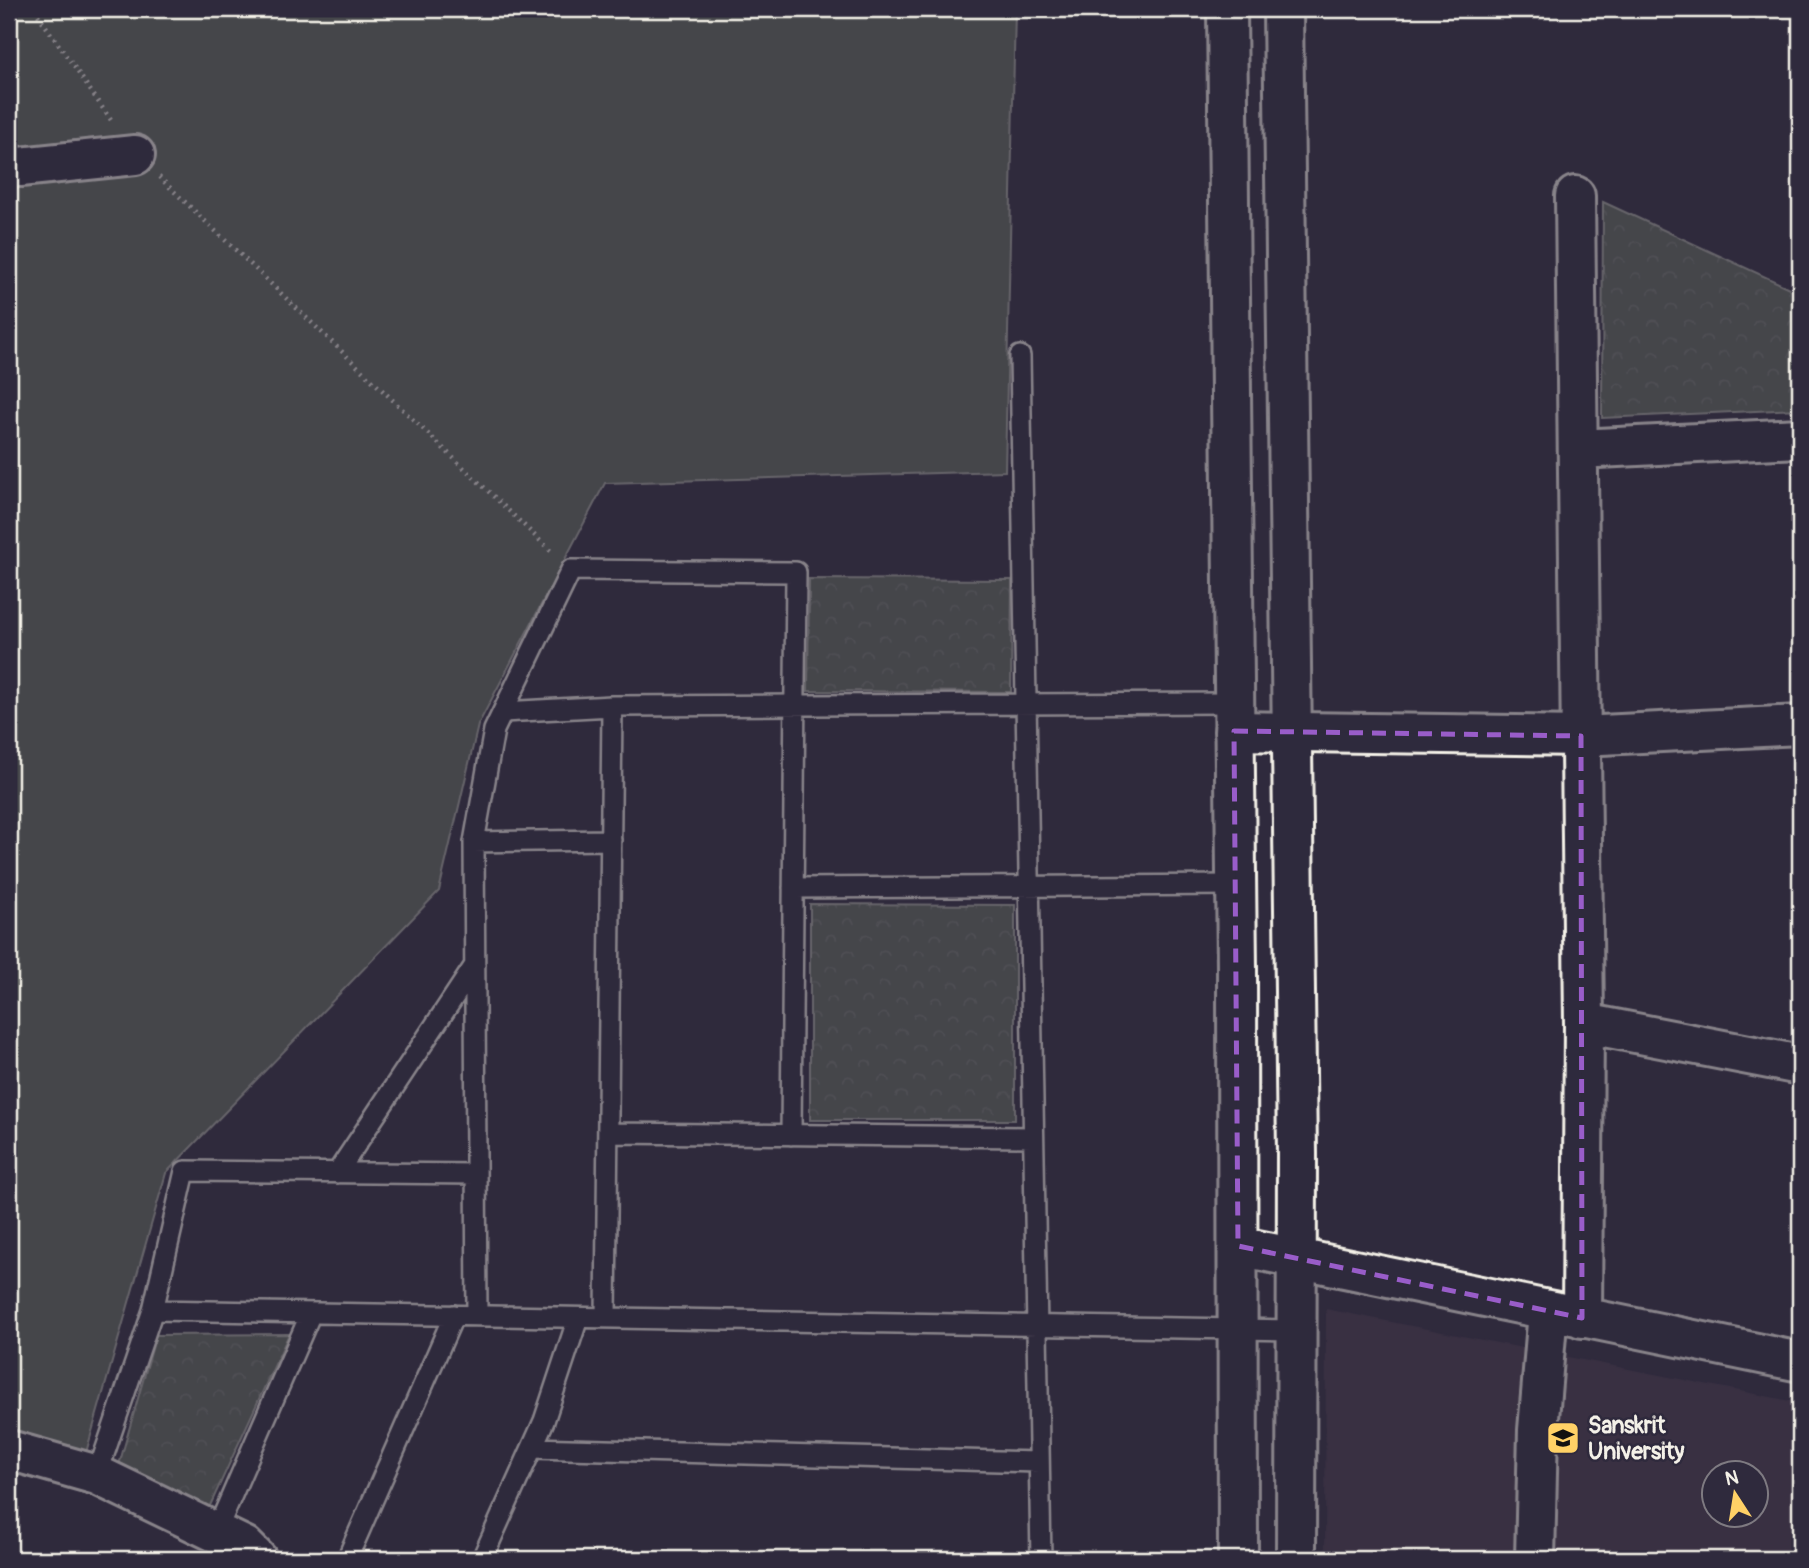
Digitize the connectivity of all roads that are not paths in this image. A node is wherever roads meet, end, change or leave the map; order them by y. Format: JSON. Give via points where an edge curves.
{"nodes":[{"id":1,"x":1227,"y":9,"type":"edge"},
{"id":2,"x":1283,"y":9,"type":"edge"},
{"id":3,"x":135,"y":155,"type":"road end"},
{"id":4,"x":9,"y":165,"type":"edge"},
{"id":5,"x":1575,"y":196,"type":"dead end"},
{"id":6,"x":1020,"y":356,"type":"dead end"},
{"id":7,"x":1800,"y":438,"type":"edge"},
{"id":8,"x":1578,"y":449,"type":"junction"},
{"id":9,"x":1026,"y":704,"type":"junction"},
{"id":10,"x":612,"y":706,"type":"junction"},
{"id":11,"x":795,"y":706,"type":"junction"},
{"id":12,"x":503,"y":712,"type":"junction"},
{"id":13,"x":1234,"y":717,"type":"junction"},
{"id":14,"x":1800,"y":725,"type":"edge"},
{"id":15,"x":1291,"y":732,"type":"junction"},
{"id":16,"x":1581,"y":736,"type":"junction"},
{"id":17,"x":611,"y":840,"type":"junction"},
{"id":18,"x":474,"y":842,"type":"junction"},
{"id":19,"x":1236,"y":885,"type":"junction"},
{"id":20,"x":1029,"y":887,"type":"junction"},
{"id":21,"x":793,"y":888,"type":"junction"},
{"id":22,"x":475,"y":964,"type":"junction"},
{"id":23,"x":1584,"y":1023,"type":"junction"},
{"id":24,"x":1800,"y":1065,"type":"edge"},
{"id":25,"x":608,"y":1133,"type":"junction"},
{"id":26,"x":791,"y":1135,"type":"junction"},
{"id":27,"x":1034,"y":1137,"type":"junction"},
{"id":28,"x":337,"y":1173,"type":"junction"},
{"id":29,"x":476,"y":1174,"type":"junction"},
{"id":30,"x":1238,"y":1247,"type":"junction"},
{"id":31,"x":1296,"y":1259,"type":"junction"},
{"id":32,"x":153,"y":1310,"type":"junction"},
{"id":33,"x":311,"y":1313,"type":"junction"},
{"id":34,"x":1565,"y":1314,"type":"junction"},
{"id":35,"x":454,"y":1315,"type":"junction"},
{"id":36,"x":477,"y":1315,"type":"junction"},
{"id":37,"x":578,"y":1318,"type":"junction"},
{"id":38,"x":606,"y":1318,"type":"junction"},
{"id":39,"x":1037,"y":1326,"type":"junction"},
{"id":40,"x":1238,"y":1329,"type":"junction"},
{"id":41,"x":1296,"y":1330,"type":"junction"},
{"id":42,"x":1800,"y":1362,"type":"edge"},
{"id":43,"x":532,"y":1448,"type":"junction"},
{"id":44,"x":9,"y":1450,"type":"edge"},
{"id":45,"x":1039,"y":1462,"type":"junction"},
{"id":46,"x":97,"y":1475,"type":"junction"},
{"id":47,"x":216,"y":1532,"type":"junction"},
{"id":48,"x":257,"y":1559,"type":"edge"},
{"id":49,"x":346,"y":1559,"type":"edge"},
{"id":50,"x":482,"y":1559,"type":"edge"},
{"id":51,"x":1041,"y":1559,"type":"edge"},
{"id":52,"x":1238,"y":1559,"type":"edge"},
{"id":53,"x":1296,"y":1559,"type":"edge"},
{"id":54,"x":1535,"y":1559,"type":"edge"}],
"edges":[{"from":1,"to":13,"type":"street"},
{"from":2,"to":15,"type":"street"},
{"from":3,"to":4,"type":"street"},
{"from":5,"to":8,"type":"street"},
{"from":6,"to":9,"type":"lane"},
{"from":7,"to":8,"type":"street"},
{"from":8,"to":16,"type":"street"},
{"from":9,"to":11,"type":"lane"},
{"from":9,"to":13,"type":"lane"},
{"from":9,"to":20,"type":"lane"},
{"from":10,"to":11,"type":"lane"},
{"from":10,"to":12,"type":"lane"},
{"from":10,"to":17,"type":"lane"},
{"from":11,"to":12,"type":"lane","via":[[796,572],[570,570]]},
{"from":11,"to":21,"type":"lane"},
{"from":12,"to":18,"type":"lane","via":[[494,730]]},
{"from":13,"to":15,"type":"street"},
{"from":13,"to":19,"type":"street"},
{"from":14,"to":16,"type":"street"},
{"from":15,"to":16,"type":"street"},
{"from":15,"to":31,"type":"street"},
{"from":16,"to":23,"type":"street"},
{"from":17,"to":18,"type":"lane"},
{"from":17,"to":25,"type":"lane"},
{"from":18,"to":22,"type":"lane"},
{"from":19,"to":20,"type":"lane"},
{"from":19,"to":30,"type":"street"},
{"from":20,"to":21,"type":"lane"},
{"from":20,"to":27,"type":"lane"},
{"from":21,"to":26,"type":"lane"},
{"from":22,"to":28,"type":"lane"},
{"from":22,"to":29,"type":"lane"},
{"from":23,"to":24,"type":"street"},
{"from":23,"to":34,"type":"street"},
{"from":25,"to":26,"type":"lane"},
{"from":25,"to":38,"type":"lane"},
{"from":26,"to":27,"type":"lane"},
{"from":27,"to":39,"type":"lane"},
{"from":28,"to":29,"type":"lane"},
{"from":28,"to":32,"type":"lane","via":[[185,1171]]},
{"from":29,"to":36,"type":"lane"},
{"from":30,"to":31,"type":"street"},
{"from":30,"to":40,"type":"street"},
{"from":31,"to":34,"type":"street"},
{"from":31,"to":41,"type":"street"},
{"from":32,"to":33,"type":"lane"},
{"from":32,"to":46,"type":"lane"},
{"from":33,"to":35,"type":"lane"},
{"from":33,"to":47,"type":"lane"},
{"from":34,"to":42,"type":"street"},
{"from":34,"to":54,"type":"street","via":[[1538,1430]]},
{"from":35,"to":36,"type":"lane"},
{"from":35,"to":49,"type":"lane"},
{"from":36,"to":37,"type":"lane"},
{"from":37,"to":38,"type":"lane"},
{"from":37,"to":43,"type":"lane"},
{"from":38,"to":39,"type":"lane"},
{"from":39,"to":40,"type":"lane"},
{"from":39,"to":45,"type":"lane"},
{"from":40,"to":41,"type":"lane"},
{"from":40,"to":52,"type":"street"},
{"from":41,"to":53,"type":"street"},
{"from":43,"to":45,"type":"lane"},
{"from":43,"to":50,"type":"lane"},
{"from":44,"to":46,"type":"street"},
{"from":45,"to":51,"type":"lane"},
{"from":46,"to":47,"type":"street"},
{"from":47,"to":48,"type":"street","via":[[244,1546]]}]}
